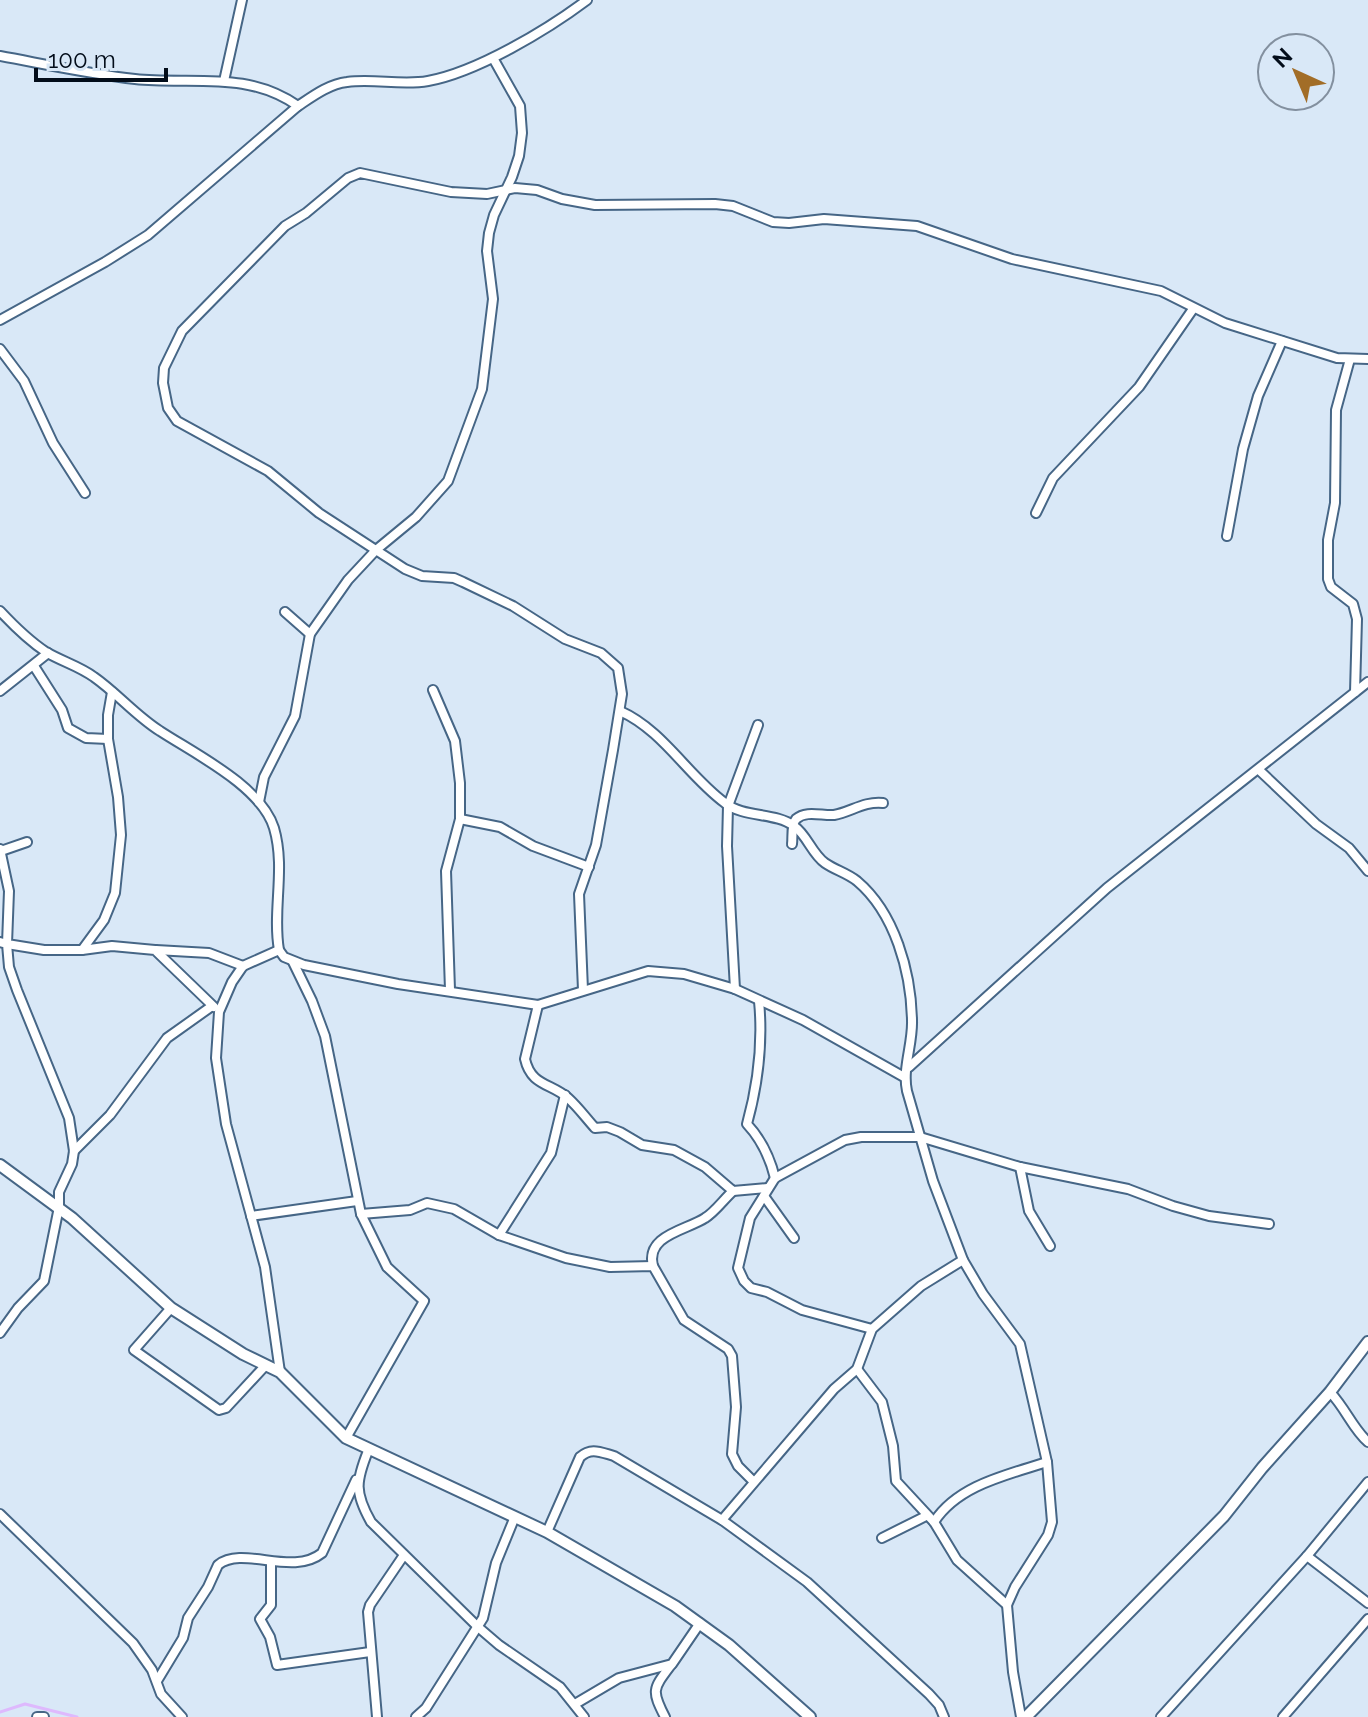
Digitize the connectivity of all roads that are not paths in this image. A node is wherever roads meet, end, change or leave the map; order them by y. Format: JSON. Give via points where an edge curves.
{"nodes":[{"id":1,"x":242,"y":0,"type":"edge"},
{"id":2,"x":587,"y":0,"type":"edge"},
{"id":3,"x":0,"y":56,"type":"edge"},
{"id":4,"x":493,"y":58,"type":"junction"},
{"id":5,"x":224,"y":81,"type":"junction"},
{"id":6,"x":298,"y":106,"type":"junction"},
{"id":7,"x":506,"y":191,"type":"junction"},
{"id":8,"x":1193,"y":309,"type":"junction"},
{"id":9,"x":0,"y":320,"type":"edge"},
{"id":10,"x":1282,"y":341,"type":"junction"},
{"id":11,"x":0,"y":349,"type":"edge"},
{"id":12,"x":1350,"y":359,"type":"junction"},
{"id":13,"x":1368,"y":359,"type":"edge"},
{"id":14,"x":85,"y":493,"type":"dead end"},
{"id":15,"x":1036,"y":513,"type":"dead end"},
{"id":16,"x":1227,"y":536,"type":"dead end"},
{"id":17,"x":376,"y":550,"type":"junction"},
{"id":18,"x":0,"y":611,"type":"edge"},
{"id":19,"x":285,"y":612,"type":"dead end"},
{"id":20,"x":310,"y":634,"type":"junction"},
{"id":21,"x":48,"y":653,"type":"junction"},
{"id":22,"x":34,"y":666,"type":"junction"},
{"id":23,"x":1368,"y":682,"type":"edge"},
{"id":24,"x":433,"y":690,"type":"dead end"},
{"id":25,"x":0,"y":691,"type":"edge"},
{"id":26,"x":112,"y":692,"type":"junction"},
{"id":27,"x":1355,"y":692,"type":"junction"},
{"id":28,"x":620,"y":711,"type":"junction"},
{"id":29,"x":758,"y":725,"type":"dead end"},
{"id":30,"x":108,"y":739,"type":"junction"},
{"id":31,"x":1259,"y":770,"type":"junction"},
{"id":32,"x":259,"y":802,"type":"junction"},
{"id":33,"x":883,"y":803,"type":"dead end"},
{"id":34,"x":728,"y":806,"type":"junction"},
{"id":35,"x":460,"y":819,"type":"junction"},
{"id":36,"x":793,"y":825,"type":"junction"},
{"id":37,"x":27,"y":842,"type":"dead end"},
{"id":38,"x":792,"y":844,"type":"dead end"},
{"id":39,"x":0,"y":850,"type":"edge"},
{"id":40,"x":589,"y":867,"type":"junction"},
{"id":41,"x":1368,"y":871,"type":"edge"},
{"id":42,"x":3,"y":943,"type":"edge"},
{"id":43,"x":82,"y":950,"type":"junction"},
{"id":44,"x":155,"y":950,"type":"junction"},
{"id":45,"x":279,"y":950,"type":"junction"},
{"id":46,"x":293,"y":962,"type":"junction"},
{"id":47,"x":243,"y":966,"type":"junction"},
{"id":48,"x":735,"y":989,"type":"junction"},
{"id":49,"x":450,"y":990,"type":"junction"},
{"id":50,"x":583,"y":990,"type":"junction"},
{"id":51,"x":759,"y":1001,"type":"junction"},
{"id":52,"x":538,"y":1005,"type":"junction"},
{"id":53,"x":215,"y":1009,"type":"junction"},
{"id":54,"x":906,"y":1072,"type":"junction"},
{"id":55,"x":565,"y":1095,"type":"junction"},
{"id":56,"x":920,"y":1137,"type":"junction"},
{"id":57,"x":74,"y":1151,"type":"junction"},
{"id":58,"x":0,"y":1165,"type":"edge"},
{"id":59,"x":1020,"y":1167,"type":"junction"},
{"id":60,"x":775,"y":1178,"type":"junction"},
{"id":61,"x":733,"y":1191,"type":"junction"},
{"id":62,"x":766,"y":1192,"type":"junction"},
{"id":63,"x":357,"y":1201,"type":"junction"},
{"id":64,"x":59,"y":1207,"type":"junction"},
{"id":65,"x":361,"y":1214,"type":"junction"},
{"id":66,"x":251,"y":1216,"type":"junction"},
{"id":67,"x":1269,"y":1224,"type":"dead end"},
{"id":68,"x":499,"y":1235,"type":"junction"},
{"id":69,"x":794,"y":1238,"type":"dead end"},
{"id":70,"x":1050,"y":1246,"type":"dead end"},
{"id":71,"x":963,"y":1260,"type":"junction"},
{"id":72,"x":653,"y":1266,"type":"junction"},
{"id":73,"x":171,"y":1308,"type":"junction"},
{"id":74,"x":872,"y":1329,"type":"junction"},
{"id":75,"x":0,"y":1333,"type":"edge"},
{"id":76,"x":1368,"y":1342,"type":"edge"},
{"id":77,"x":265,"y":1366,"type":"junction"},
{"id":78,"x":857,"y":1369,"type":"junction"},
{"id":79,"x":280,"y":1372,"type":"junction"},
{"id":80,"x":1330,"y":1392,"type":"junction"},
{"id":81,"x":346,"y":1438,"type":"junction"},
{"id":82,"x":1368,"y":1442,"type":"edge"},
{"id":83,"x":368,"y":1451,"type":"junction"},
{"id":84,"x":1047,"y":1462,"type":"junction"},
{"id":85,"x":357,"y":1479,"type":"junction"},
{"id":86,"x":753,"y":1481,"type":"junction"},
{"id":87,"x":1368,"y":1482,"type":"edge"},
{"id":88,"x":0,"y":1514,"type":"edge"},
{"id":89,"x":514,"y":1519,"type":"junction"},
{"id":90,"x":930,"y":1519,"type":"junction"},
{"id":91,"x":722,"y":1520,"type":"junction"},
{"id":92,"x":547,"y":1532,"type":"junction"},
{"id":93,"x":882,"y":1538,"type":"dead end"},
{"id":94,"x":404,"y":1555,"type":"junction"},
{"id":95,"x":1307,"y":1556,"type":"junction"},
{"id":96,"x":271,"y":1562,"type":"junction"},
{"id":97,"x":1368,"y":1603,"type":"edge"},
{"id":98,"x":1007,"y":1605,"type":"junction"},
{"id":99,"x":1368,"y":1619,"type":"edge"},
{"id":100,"x":700,"y":1623,"type":"junction"},
{"id":101,"x":478,"y":1627,"type":"junction"},
{"id":102,"x":370,"y":1652,"type":"junction"},
{"id":103,"x":672,"y":1664,"type":"junction"},
{"id":104,"x":157,"y":1681,"type":"junction"},
{"id":105,"x":575,"y":1704,"type":"junction"},
{"id":106,"x":37,"y":1717,"type":"edge"},
{"id":107,"x":44,"y":1717,"type":"edge"},
{"id":108,"x":182,"y":1717,"type":"edge"},
{"id":109,"x":377,"y":1717,"type":"edge"},
{"id":110,"x":416,"y":1717,"type":"edge"},
{"id":111,"x":584,"y":1717,"type":"edge"},
{"id":112,"x":665,"y":1717,"type":"edge"},
{"id":113,"x":810,"y":1717,"type":"edge"},
{"id":114,"x":944,"y":1717,"type":"edge"},
{"id":115,"x":1024,"y":1717,"type":"edge"},
{"id":116,"x":1161,"y":1717,"type":"edge"},
{"id":117,"x":1283,"y":1717,"type":"edge"}],
"edges":[{"from":1,"to":5,"type":"street"},
{"from":2,"to":4,"type":"street"},
{"from":3,"to":5,"type":"street","via":[[137,79]]},
{"from":4,"to":6,"type":"street","via":[[423,82],[348,81]]},
{"from":4,"to":7,"type":"street","via":[[522,115],[519,156]]},
{"from":5,"to":6,"type":"street","via":[[283,96]]},
{"from":6,"to":9,"type":"street","via":[[148,235]]},
{"from":7,"to":8,"type":"street","via":[[537,190],[595,205],[722,205],[789,223],[824,219],[917,226],[1012,259],[1149,288]]},
{"from":7,"to":17,"type":"street","via":[[489,233],[493,299],[485,379],[458,458],[448,481],[416,517]]},
{"from":7,"to":17,"type":"street","via":[[451,192],[373,174],[348,178],[285,226],[196,314],[164,368],[165,398],[177,421],[268,471]]},
{"from":8,"to":10,"type":"street"},
{"from":8,"to":15,"type":"street","via":[[1139,387],[1053,478]]},
{"from":10,"to":12,"type":"street"},
{"from":10,"to":16,"type":"street","via":[[1243,449]]},
{"from":11,"to":14,"type":"street","via":[[24,381],[53,443]]},
{"from":12,"to":13,"type":"street"},
{"from":12,"to":27,"type":"street","via":[[1336,410],[1328,579],[1353,604],[1357,619]]},
{"from":17,"to":20,"type":"street"},
{"from":17,"to":28,"type":"street","via":[[414,573],[463,582],[565,639],[601,653],[620,671]]},
{"from":18,"to":21,"type":"street"},
{"from":19,"to":20,"type":"street"},
{"from":20,"to":32,"type":"street","via":[[295,716],[264,777]]},
{"from":21,"to":22,"type":"street"},
{"from":21,"to":26,"type":"street","via":[[85,670]]},
{"from":22,"to":25,"type":"street"},
{"from":22,"to":30,"type":"street","via":[[68,728],[86,738]]},
{"from":23,"to":27,"type":"street"},
{"from":24,"to":35,"type":"street","via":[[458,754]]},
{"from":26,"to":30,"type":"street"},
{"from":26,"to":32,"type":"street"},
{"from":27,"to":31,"type":"street"},
{"from":28,"to":34,"type":"street","via":[[649,730]]},
{"from":28,"to":40,"type":"street"},
{"from":29,"to":34,"type":"street"},
{"from":30,"to":43,"type":"street","via":[[120,816],[115,893],[104,920]]},
{"from":31,"to":41,"type":"street"},
{"from":31,"to":54,"type":"street","via":[[1107,888]]},
{"from":32,"to":45,"type":"street","via":[[274,828],[278,849]]},
{"from":33,"to":36,"type":"street","via":[[869,802],[836,814],[811,813]]},
{"from":34,"to":36,"type":"street"},
{"from":34,"to":48,"type":"street"},
{"from":35,"to":40,"type":"street","via":[[500,827]]},
{"from":35,"to":49,"type":"street","via":[[446,871]]},
{"from":36,"to":38,"type":"street"},
{"from":36,"to":54,"type":"street","via":[[825,863],[860,884],[895,937],[912,1004]]},
{"from":37,"to":39,"type":"street"},
{"from":39,"to":42,"type":"street","via":[[9,891]]},
{"from":40,"to":50,"type":"street","via":[[579,902]]},
{"from":42,"to":43,"type":"street"},
{"from":42,"to":57,"type":"street","via":[[69,1118]]},
{"from":43,"to":44,"type":"street"},
{"from":44,"to":47,"type":"street","via":[[209,953]]},
{"from":44,"to":53,"type":"street"},
{"from":45,"to":46,"type":"street"},
{"from":45,"to":47,"type":"street"},
{"from":46,"to":49,"type":"street"},
{"from":46,"to":63,"type":"street","via":[[325,1036]]},
{"from":47,"to":53,"type":"street"},
{"from":48,"to":50,"type":"street","via":[[697,977],[648,971]]},
{"from":48,"to":51,"type":"street"},
{"from":49,"to":52,"type":"street"},
{"from":50,"to":52,"type":"street"},
{"from":51,"to":54,"type":"street"},
{"from":51,"to":60,"type":"street","via":[[762,1037],[747,1124]]},
{"from":52,"to":55,"type":"street","via":[[525,1062],[542,1086]]},
{"from":53,"to":57,"type":"street","via":[[167,1038],[116,1108]]},
{"from":53,"to":66,"type":"street","via":[[226,1124]]},
{"from":54,"to":56,"type":"street"},
{"from":55,"to":61,"type":"street","via":[[596,1129],[607,1127],[642,1145],[674,1150]]},
{"from":55,"to":68,"type":"street","via":[[551,1153]]},
{"from":56,"to":59,"type":"street"},
{"from":56,"to":60,"type":"street","via":[[845,1140]]},
{"from":56,"to":71,"type":"street"},
{"from":57,"to":64,"type":"street"},
{"from":58,"to":64,"type":"street"},
{"from":59,"to":67,"type":"street","via":[[1119,1187],[1209,1216]]},
{"from":59,"to":70,"type":"street","via":[[1029,1211]]},
{"from":60,"to":62,"type":"street"},
{"from":61,"to":62,"type":"street"},
{"from":61,"to":72,"type":"street","via":[[706,1218],[660,1242],[652,1255]]},
{"from":62,"to":69,"type":"street"},
{"from":62,"to":74,"type":"street","via":[[750,1218],[739,1260],[746,1284],[802,1310]]},
{"from":63,"to":65,"type":"street"},
{"from":63,"to":66,"type":"street"},
{"from":64,"to":73,"type":"street"},
{"from":64,"to":75,"type":"street","via":[[44,1281]]},
{"from":65,"to":68,"type":"street","via":[[410,1210],[427,1203],[454,1209]]},
{"from":65,"to":81,"type":"street","via":[[387,1267],[424,1301]]},
{"from":66,"to":79,"type":"street","via":[[270,1293]]},
{"from":68,"to":72,"type":"street","via":[[587,1263]]},
{"from":71,"to":74,"type":"street","via":[[921,1286]]},
{"from":71,"to":84,"type":"street","via":[[1020,1344]]},
{"from":72,"to":86,"type":"street","via":[[684,1320],[732,1356],[732,1454]]},
{"from":73,"to":77,"type":"street"},
{"from":73,"to":77,"type":"street","via":[[134,1350],[219,1410]]},
{"from":74,"to":78,"type":"street"},
{"from":76,"to":80,"type":"street"},
{"from":77,"to":79,"type":"street"},
{"from":78,"to":86,"type":"street"},
{"from":78,"to":90,"type":"street","via":[[884,1407],[896,1481]]},
{"from":79,"to":81,"type":"street"},
{"from":80,"to":82,"type":"street"},
{"from":80,"to":115,"type":"street","via":[[1224,1516]]},
{"from":81,"to":83,"type":"street"},
{"from":83,"to":85,"type":"street"},
{"from":83,"to":89,"type":"street"},
{"from":84,"to":90,"type":"street","via":[[982,1482]]},
{"from":84,"to":98,"type":"street","via":[[1052,1522]]},
{"from":85,"to":94,"type":"street","via":[[371,1522]]},
{"from":85,"to":96,"type":"street","via":[[322,1553],[308,1561]]},
{"from":86,"to":91,"type":"street"},
{"from":87,"to":95,"type":"street"},
{"from":88,"to":104,"type":"street","via":[[133,1643]]},
{"from":89,"to":92,"type":"street"},
{"from":89,"to":101,"type":"street"},
{"from":90,"to":93,"type":"street"},
{"from":90,"to":98,"type":"street","via":[[957,1560]]},
{"from":91,"to":92,"type":"street","via":[[595,1450],[580,1457]]},
{"from":91,"to":114,"type":"street","via":[[847,1615],[929,1694]]},
{"from":92,"to":100,"type":"street"},
{"from":94,"to":101,"type":"street"},
{"from":94,"to":102,"type":"street","via":[[370,1605]]},
{"from":95,"to":97,"type":"street"},
{"from":95,"to":116,"type":"street"},
{"from":96,"to":102,"type":"street","via":[[271,1605],[260,1619],[277,1665]]},
{"from":96,"to":104,"type":"street","via":[[233,1557],[218,1565]]},
{"from":98,"to":115,"type":"street"},
{"from":99,"to":117,"type":"street"},
{"from":100,"to":103,"type":"street"},
{"from":100,"to":113,"type":"street"},
{"from":101,"to":105,"type":"street","via":[[554,1682]]},
{"from":101,"to":110,"type":"street"},
{"from":102,"to":109,"type":"street"},
{"from":103,"to":105,"type":"street","via":[[610,1681]]},
{"from":103,"to":112,"type":"street","via":[[654,1692]]},
{"from":104,"to":108,"type":"street","via":[[161,1694]]},
{"from":105,"to":111,"type":"street"},
{"from":106,"to":107,"type":"street"}]}
